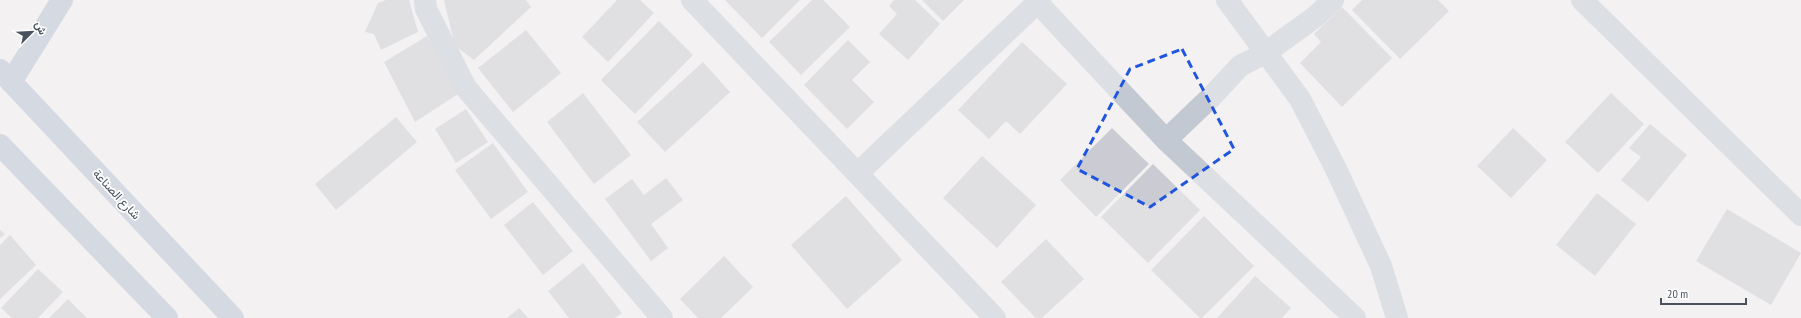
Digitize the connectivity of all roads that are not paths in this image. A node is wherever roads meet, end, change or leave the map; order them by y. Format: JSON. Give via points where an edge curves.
{"nodes":[{"id":1,"x":61,"y":0,"type":"edge"},
{"id":2,"x":425,"y":0,"type":"edge"},
{"id":3,"x":692,"y":0,"type":"edge"},
{"id":4,"x":1227,"y":0,"type":"edge"},
{"id":5,"x":1333,"y":0,"type":"edge"},
{"id":6,"x":1582,"y":0,"type":"edge"},
{"id":7,"x":1037,"y":1,"type":"edge"},
{"id":8,"x":1265,"y":53,"type":"junction"},
{"id":9,"x":6,"y":76,"type":"edge"},
{"id":10,"x":1166,"y":140,"type":"junction"},
{"id":11,"x":0,"y":145,"type":"edge"},
{"id":12,"x":858,"y":173,"type":"junction"},
{"id":13,"x":1801,"y":215,"type":"edge"},
{"id":14,"x":167,"y":318,"type":"edge"},
{"id":15,"x":233,"y":318,"type":"edge"},
{"id":16,"x":662,"y":318,"type":"edge"},
{"id":17,"x":995,"y":318,"type":"edge"},
{"id":18,"x":1355,"y":318,"type":"edge"},
{"id":19,"x":1397,"y":318,"type":"edge"}],
"edges":[{"from":1,"to":9,"type":"main road"},
{"from":2,"to":16,"type":"street","via":[[426,9],[466,88]]},
{"from":3,"to":12,"type":"street"},
{"from":4,"to":8,"type":"street"},
{"from":5,"to":8,"type":"street","via":[[1315,17]]},
{"from":6,"to":13,"type":"street"},
{"from":7,"to":10,"type":"street"},
{"from":7,"to":12,"type":"street"},
{"from":8,"to":10,"type":"street","via":[[1240,66],[1213,96]]},
{"from":8,"to":19,"type":"street","via":[[1300,99],[1336,169],[1381,266]]},
{"from":9,"to":15,"type":"main road","name":"شارع الصناعة"},
{"from":10,"to":18,"type":"street"},
{"from":11,"to":14,"type":"main road"},
{"from":12,"to":17,"type":"street"}]}
